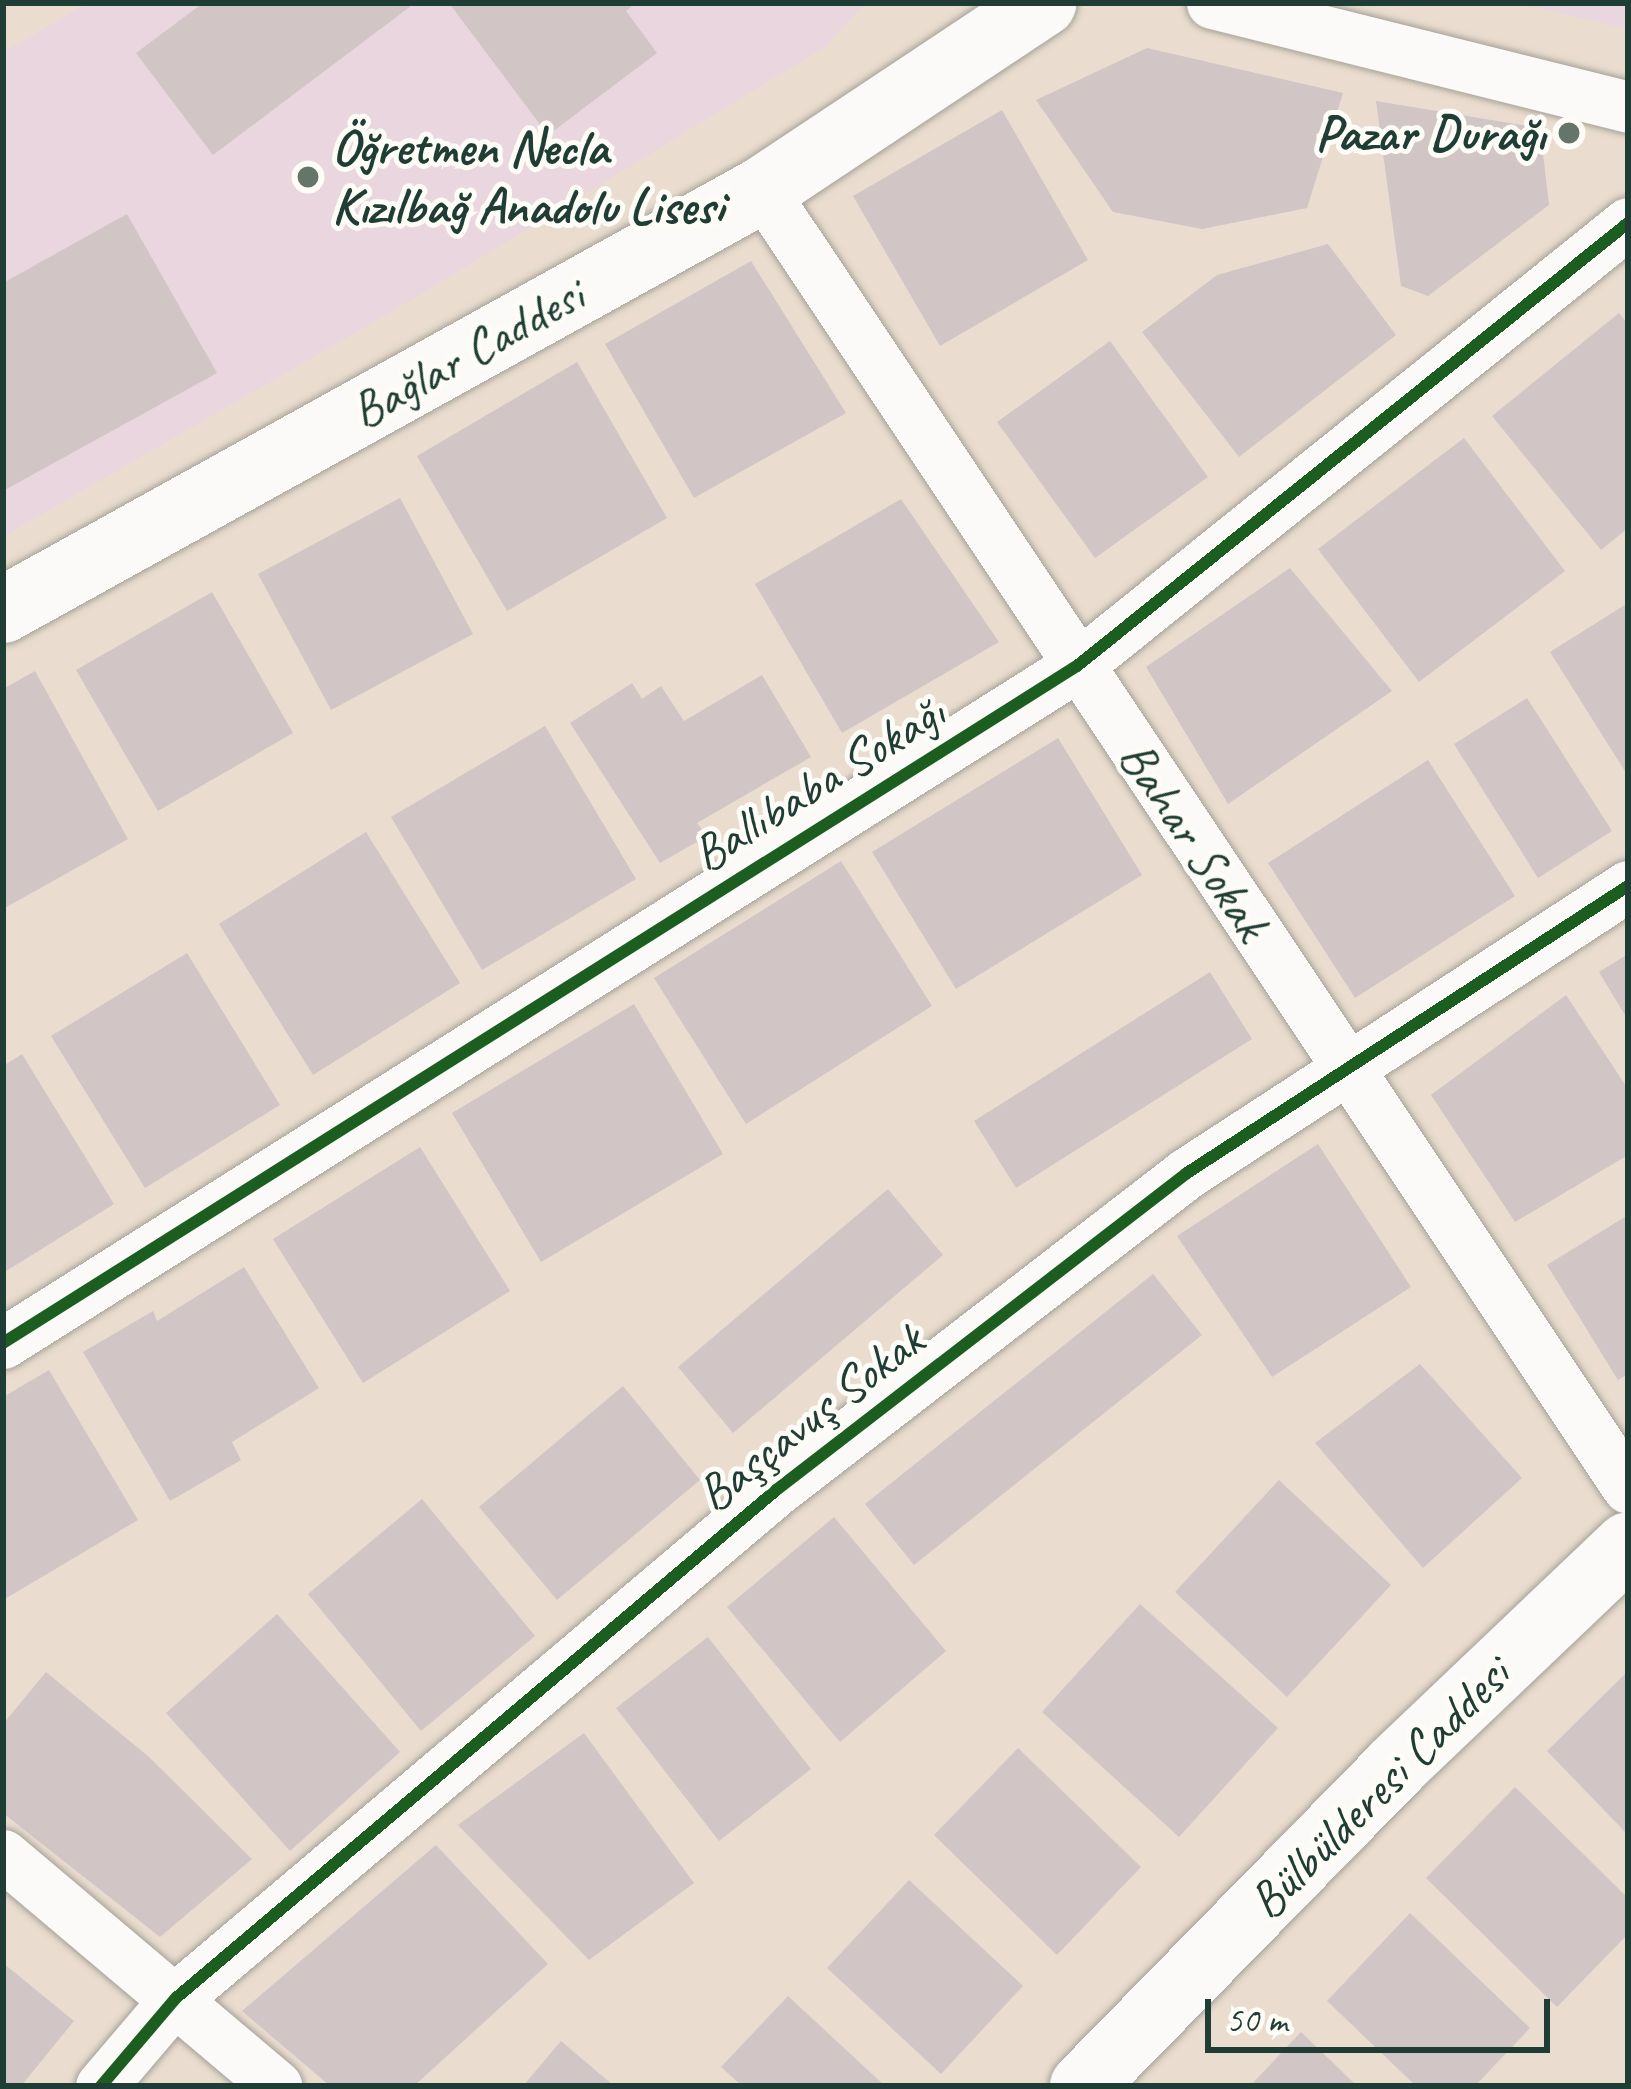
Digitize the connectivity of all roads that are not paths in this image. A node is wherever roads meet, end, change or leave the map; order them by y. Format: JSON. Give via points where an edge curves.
{"nodes":[{"id":1,"x":1043,"y":3,"type":"edge"},
{"id":2,"x":1234,"y":7,"type":"edge"},
{"id":3,"x":1628,"y":107,"type":"edge"},
{"id":4,"x":762,"y":190,"type":"junction"},
{"id":5,"x":1628,"y":223,"type":"edge"},
{"id":6,"x":3,"y":610,"type":"edge"},
{"id":7,"x":1077,"y":666,"type":"junction"},
{"id":8,"x":1628,"y":886,"type":"edge"},
{"id":9,"x":1345,"y":1065,"type":"junction"},
{"id":10,"x":3,"y":1343,"type":"edge"},
{"id":11,"x":1628,"y":1488,"type":"edge"},
{"id":12,"x":1628,"y":1545,"type":"edge"},
{"id":13,"x":3,"y":1855,"type":"edge"},
{"id":14,"x":176,"y":1998,"type":"junction"},
{"id":15,"x":101,"y":2086,"type":"edge"},
{"id":16,"x":276,"y":2086,"type":"edge"},
{"id":17,"x":1083,"y":2086,"type":"edge"}],
"edges":[{"from":1,"to":4,"type":"main road","name":"Bağlar Caddesi"},
{"from":2,"to":3,"type":"street"},
{"from":4,"to":6,"type":"main road","name":"Bağlar Caddesi"},
{"from":4,"to":7,"type":"street","name":"Bahar Sokak"},
{"from":5,"to":7,"type":"street","name":"Ballıbaba Sokağı"},
{"from":7,"to":9,"type":"street","name":"Bahar Sokak"},
{"from":7,"to":10,"type":"street","name":"Ballıbaba Sokağı"},
{"from":8,"to":9,"type":"street","name":"Başçavuş Sokak"},
{"from":9,"to":11,"type":"street","name":"Bahar Sokak"},
{"from":9,"to":14,"type":"street","name":"Başçavuş Sokak","via":[[1187,1173],[775,1491]]},
{"from":12,"to":17,"type":"main road","name":"Bülbülderesi Caddesi","via":[[1396,1766]]},
{"from":13,"to":14,"type":"street"},
{"from":14,"to":15,"type":"street","name":"Başçavuş Sokak"},
{"from":14,"to":16,"type":"street"}]}
